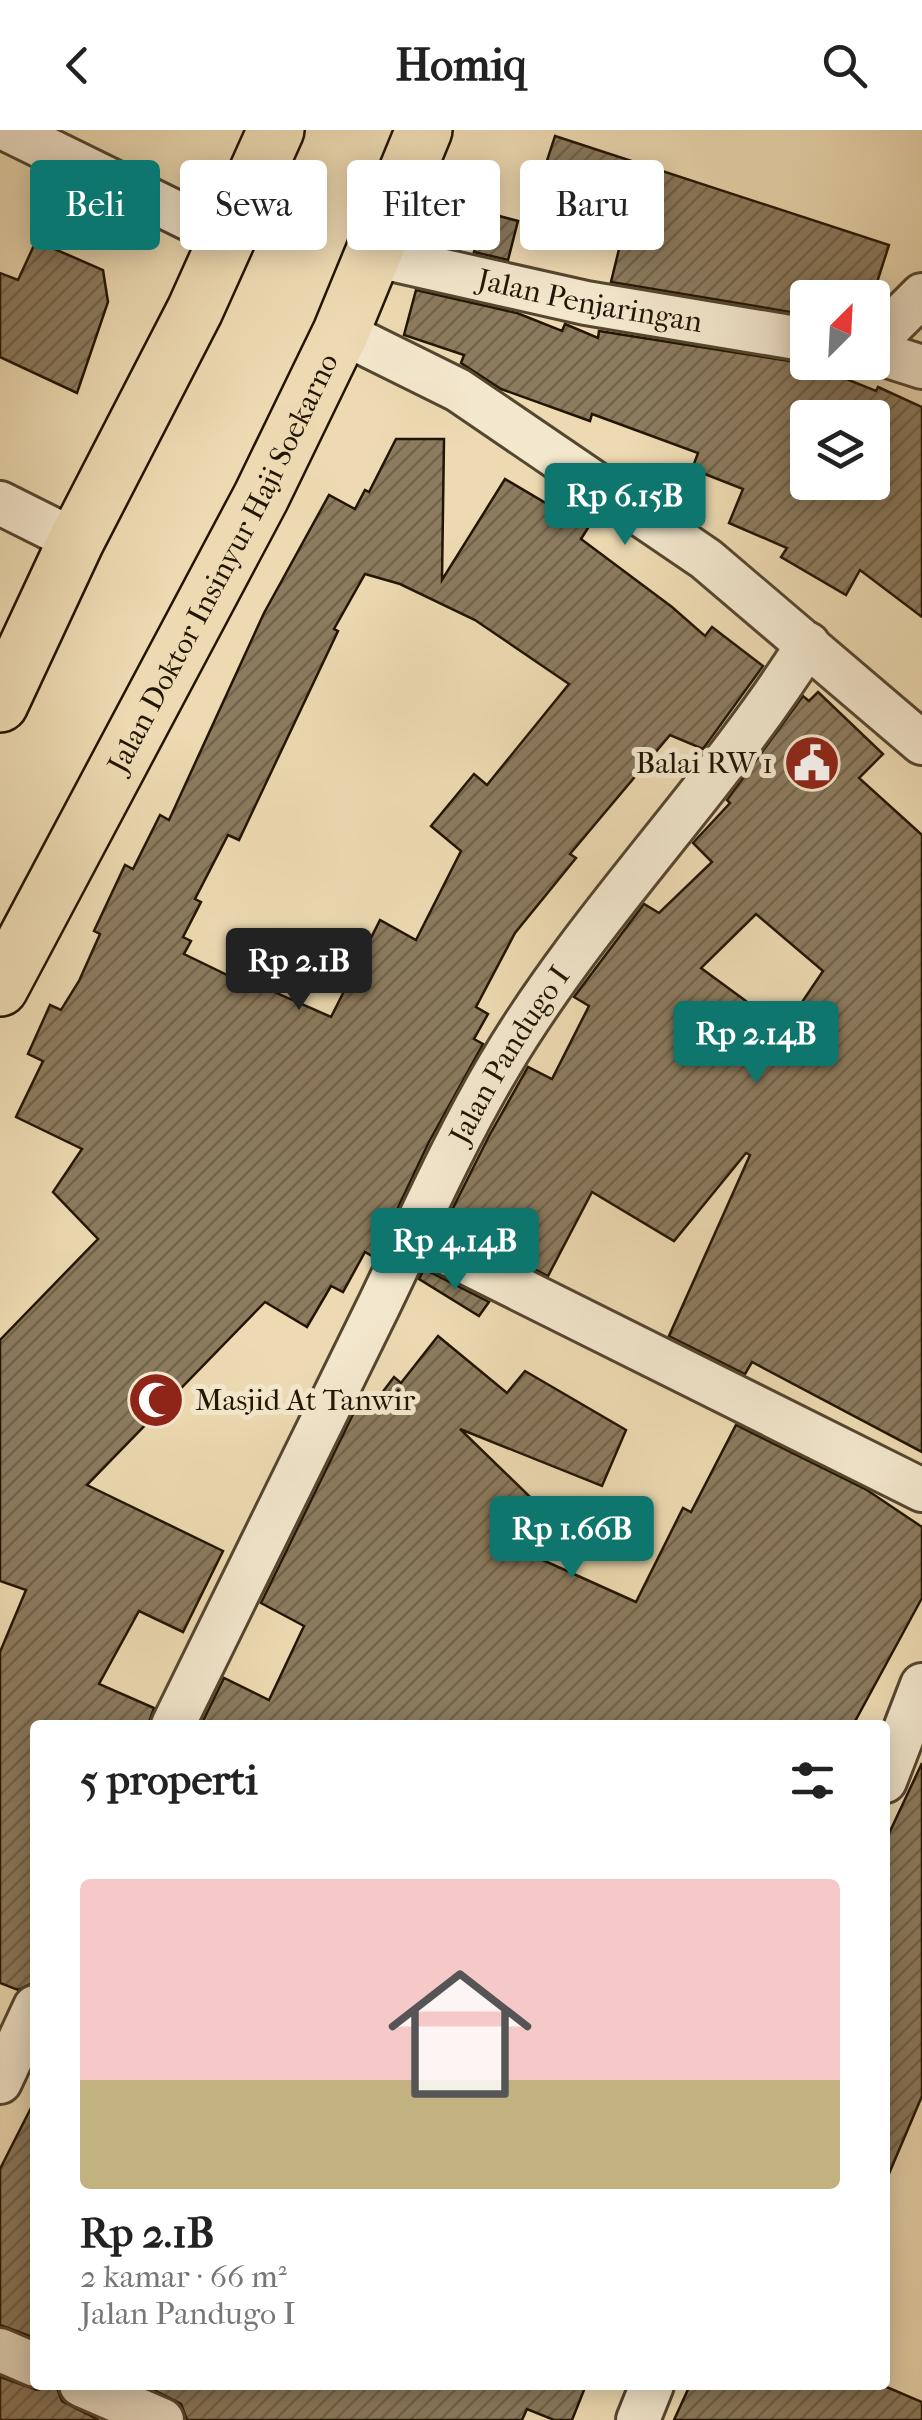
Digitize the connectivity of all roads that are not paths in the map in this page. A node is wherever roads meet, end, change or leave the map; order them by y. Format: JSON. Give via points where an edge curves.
{"nodes":[{"id":1,"x":8,"y":130,"type":"edge"},
{"id":2,"x":276,"y":130,"type":"edge"},
{"id":3,"x":424,"y":130,"type":"edge"},
{"id":4,"x":262,"y":160,"type":"edge"},
{"id":5,"x":180,"y":214,"type":"edge"},
{"id":6,"x":221,"y":250,"type":"edge"},
{"id":7,"x":373,"y":255,"type":"junction"},
{"id":8,"x":922,"y":295,"type":"edge"},
{"id":9,"x":890,"y":329,"type":"edge"},
{"id":10,"x":341,"y":332,"type":"junction"},
{"id":11,"x":790,"y":337,"type":"edge"},
{"id":12,"x":890,"y":355,"type":"edge"},
{"id":13,"x":922,"y":367,"type":"edge"},
{"id":14,"x":0,"y":503,"type":"edge"},
{"id":15,"x":76,"y":541,"type":"junction"},
{"id":16,"x":808,"y":644,"type":"junction"},
{"id":17,"x":0,"y":704,"type":"edge"},
{"id":18,"x":922,"y":743,"type":"edge"},
{"id":19,"x":0,"y":988,"type":"edge"},
{"id":20,"x":412,"y":1236,"type":"junction"},
{"id":21,"x":922,"y":1490,"type":"edge"},
{"id":22,"x":922,"y":1685,"type":"edge"},
{"id":23,"x":175,"y":1720,"type":"edge"},
{"id":24,"x":890,"y":1768,"type":"edge"},
{"id":25,"x":30,"y":2018,"type":"edge"},
{"id":26,"x":0,"y":2082,"type":"edge"},
{"id":27,"x":0,"y":2350,"type":"edge"},
{"id":28,"x":30,"y":2363,"type":"edge"},
{"id":29,"x":93,"y":2390,"type":"edge"},
{"id":30,"x":650,"y":2390,"type":"edge"},
{"id":31,"x":162,"y":2420,"type":"edge"},
{"id":32,"x":638,"y":2420,"type":"edge"}],
"edges":[{"from":1,"to":5,"type":"street"},
{"from":2,"to":4,"type":"main road"},
{"from":3,"to":7,"type":"main road","name":"Jalan Doktor Insinyur Haji Soekarno"},
{"from":6,"to":15,"type":"main road"},
{"from":7,"to":10,"type":"main road","name":"Jalan Doktor Insinyur Haji Soekarno"},
{"from":7,"to":11,"type":"street","name":"Jalan Penjaringan","via":[[586,303]]},
{"from":8,"to":9,"type":"street"},
{"from":10,"to":16,"type":"street","via":[[458,390],[706,559]]},
{"from":10,"to":19,"type":"main road","name":"Jalan Doktor Insinyur Haji Soekarno","via":[[261,497]]},
{"from":12,"to":13,"type":"street"},
{"from":14,"to":15,"type":"street"},
{"from":15,"to":17,"type":"main road"},
{"from":16,"to":18,"type":"street"},
{"from":16,"to":20,"type":"street","name":"Jalan Pandugo I","via":[[616,895],[499,1065]]},
{"from":20,"to":21,"type":"street"},
{"from":20,"to":23,"type":"street","name":"Jalan Pandugo I"},
{"from":22,"to":24,"type":"street"},
{"from":25,"to":26,"type":"street"},
{"from":27,"to":28,"type":"street"},
{"from":29,"to":31,"type":"street"},
{"from":30,"to":32,"type":"street"}]}
